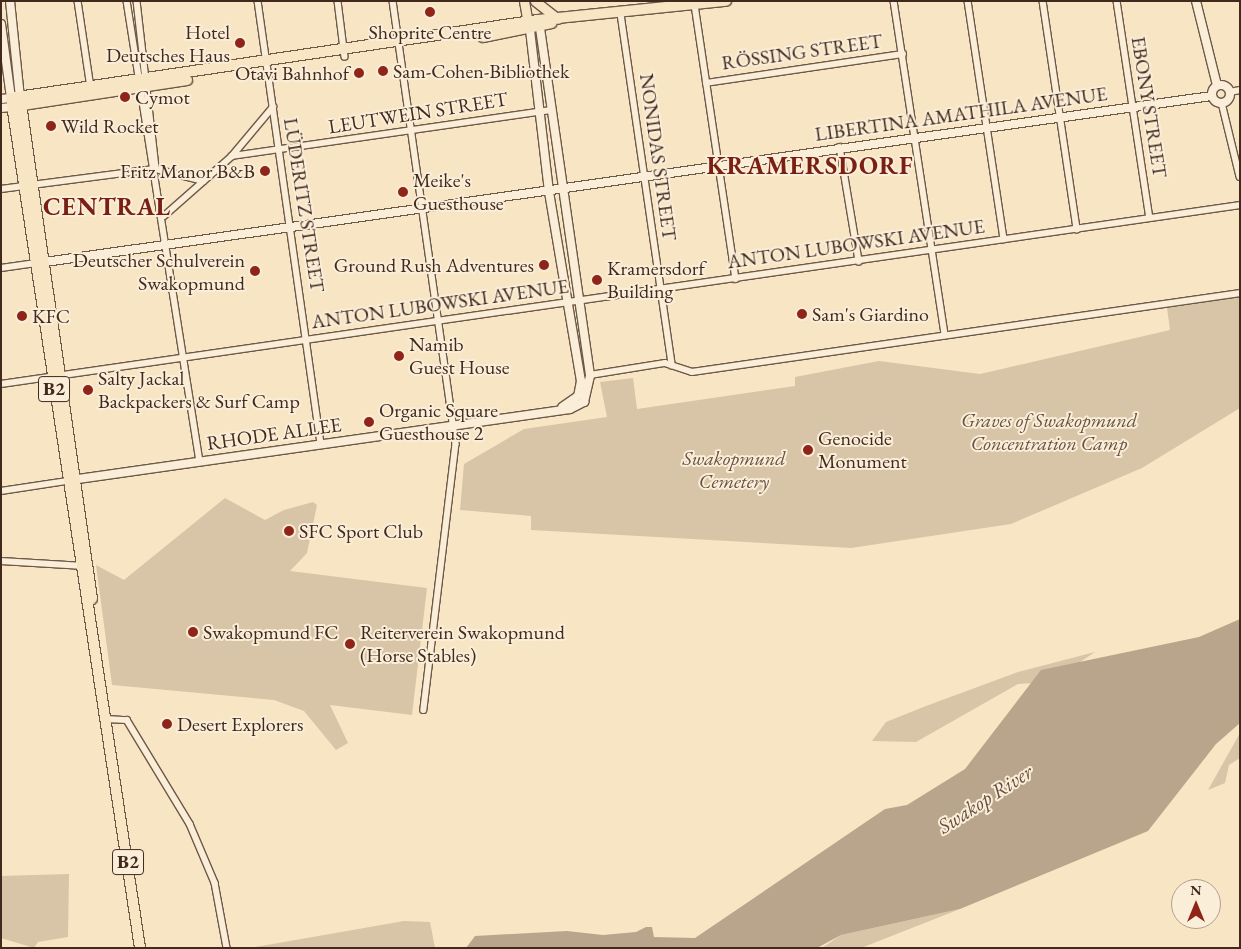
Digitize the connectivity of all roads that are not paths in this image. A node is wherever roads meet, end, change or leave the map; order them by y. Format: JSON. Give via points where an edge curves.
{"nodes":[{"id":1,"x":10,"y":1,"type":"edge"},
{"id":2,"x":78,"y":1,"type":"edge"},
{"id":3,"x":127,"y":1,"type":"edge"},
{"id":4,"x":138,"y":1,"type":"edge"},
{"id":5,"x":258,"y":1,"type":"edge"},
{"id":6,"x":338,"y":1,"type":"edge"},
{"id":7,"x":393,"y":1,"type":"edge"},
{"id":8,"x":524,"y":1,"type":"edge"},
{"id":9,"x":534,"y":1,"type":"edge"},
{"id":10,"x":726,"y":1,"type":"edge"},
{"id":11,"x":894,"y":1,"type":"edge"},
{"id":12,"x":968,"y":1,"type":"edge"},
{"id":13,"x":1042,"y":1,"type":"edge"},
{"id":14,"x":1117,"y":1,"type":"edge"},
{"id":15,"x":1196,"y":1,"type":"edge"},
{"id":16,"x":695,"y":5,"type":"junction"},
{"id":17,"x":621,"y":14,"type":"junction"},
{"id":18,"x":558,"y":21,"type":"junction"},
{"id":19,"x":1,"y":24,"type":"edge"},
{"id":20,"x":534,"y":25,"type":"junction"},
{"id":21,"x":398,"y":46,"type":"junction"},
{"id":22,"x":345,"y":54,"type":"junction"},
{"id":23,"x":903,"y":54,"type":"junction"},
{"id":24,"x":267,"y":66,"type":"junction"},
{"id":25,"x":145,"y":83,"type":"junction"},
{"id":26,"x":706,"y":83,"type":"junction"},
{"id":27,"x":1217,"y":86,"type":"junction"},
{"id":28,"x":92,"y":90,"type":"junction"},
{"id":29,"x":1240,"y":90,"type":"edge"},
{"id":30,"x":1230,"y":92,"type":"junction"},
{"id":31,"x":1212,"y":96,"type":"junction"},
{"id":32,"x":11,"y":102,"type":"edge"},
{"id":33,"x":1222,"y":103,"type":"junction"},
{"id":34,"x":273,"y":107,"type":"junction"},
{"id":35,"x":1132,"y":107,"type":"junction"},
{"id":36,"x":550,"y":110,"type":"junction"},
{"id":37,"x":538,"y":112,"type":"junction"},
{"id":38,"x":1060,"y":115,"type":"junction"},
{"id":39,"x":986,"y":126,"type":"junction"},
{"id":40,"x":412,"y":131,"type":"junction"},
{"id":41,"x":916,"y":137,"type":"junction"},
{"id":42,"x":840,"y":147,"type":"junction"},
{"id":43,"x":281,"y":150,"type":"junction"},
{"id":44,"x":232,"y":156,"type":"junction"},
{"id":45,"x":719,"y":166,"type":"junction"},
{"id":46,"x":156,"y":169,"type":"junction"},
{"id":47,"x":1240,"y":177,"type":"edge"},
{"id":48,"x":644,"y":178,"type":"junction"},
{"id":49,"x":204,"y":181,"type":"junction"},
{"id":50,"x":29,"y":186,"type":"junction"},
{"id":51,"x":1,"y":189,"type":"edge"},
{"id":52,"x":562,"y":190,"type":"junction"},
{"id":53,"x":549,"y":192,"type":"junction"},
{"id":54,"x":1240,"y":205,"type":"edge"},
{"id":55,"x":424,"y":209,"type":"junction"},
{"id":56,"x":164,"y":216,"type":"junction"},
{"id":57,"x":1150,"y":218,"type":"junction"},
{"id":58,"x":292,"y":229,"type":"junction"},
{"id":59,"x":1077,"y":229,"type":"junction"},
{"id":60,"x":1004,"y":239,"type":"junction"},
{"id":61,"x":168,"y":245,"type":"junction"},
{"id":62,"x":933,"y":249,"type":"junction"},
{"id":63,"x":859,"y":261,"type":"junction"},
{"id":64,"x":41,"y":263,"type":"junction"},
{"id":65,"x":1,"y":268,"type":"edge"},
{"id":66,"x":736,"y":279,"type":"junction"},
{"id":67,"x":661,"y":289,"type":"junction"},
{"id":68,"x":1240,"y":293,"type":"edge"},
{"id":69,"x":578,"y":301,"type":"junction"},
{"id":70,"x":566,"y":303,"type":"junction"},
{"id":71,"x":441,"y":320,"type":"junction"},
{"id":72,"x":945,"y":335,"type":"junction"},
{"id":73,"x":308,"y":339,"type":"junction"},
{"id":74,"x":184,"y":356,"type":"junction"},
{"id":75,"x":672,"y":364,"type":"junction"},
{"id":76,"x":57,"y":375,"type":"junction"},
{"id":77,"x":590,"y":376,"type":"junction"},
{"id":78,"x":1,"y":384,"type":"edge"},
{"id":79,"x":551,"y":411,"type":"junction"},
{"id":80,"x":455,"y":425,"type":"junction"},
{"id":81,"x":321,"y":444,"type":"junction"},
{"id":82,"x":200,"y":461,"type":"junction"},
{"id":83,"x":78,"y":480,"type":"junction"},
{"id":84,"x":67,"y":481,"type":"junction"},
{"id":85,"x":1,"y":491,"type":"edge"},
{"id":86,"x":1,"y":560,"type":"edge"},
{"id":87,"x":84,"y":566,"type":"junction"},
{"id":88,"x":424,"y":710,"type":"dead end"},
{"id":89,"x":106,"y":719,"type":"junction"},
{"id":90,"x":140,"y":946,"type":"edge"},
{"id":91,"x":228,"y":948,"type":"edge"}],
"edges":[{"from":1,"to":32,"type":"street"},
{"from":2,"to":28,"type":"street"},
{"from":3,"to":25,"type":"street"},
{"from":4,"to":25,"type":"street"},
{"from":5,"to":24,"type":"street","name":"LÜDERITZ STREET"},
{"from":6,"to":22,"type":"street"},
{"from":7,"to":21,"type":"street"},
{"from":8,"to":20,"type":"main road"},
{"from":9,"to":18,"type":"main road"},
{"from":9,"to":20,"type":"main road"},
{"from":10,"to":16,"type":"highway"},
{"from":11,"to":23,"type":"street"},
{"from":12,"to":39,"type":"street"},
{"from":13,"to":38,"type":"street"},
{"from":14,"to":35,"type":"street","name":"EBONY STREET"},
{"from":15,"to":27,"type":"street"},
{"from":16,"to":17,"type":"highway"},
{"from":16,"to":26,"type":"street"},
{"from":17,"to":18,"type":"highway"},
{"from":17,"to":48,"type":"street","name":"NONIDAS STREET"},
{"from":18,"to":20,"type":"highway"},
{"from":19,"to":32,"type":"street"},
{"from":20,"to":21,"type":"highway"},
{"from":20,"to":36,"type":"street"},
{"from":20,"to":37,"type":"street"},
{"from":21,"to":22,"type":"highway"},
{"from":21,"to":40,"type":"street"},
{"from":22,"to":24,"type":"highway"},
{"from":23,"to":26,"type":"street","name":"RÖSSING STREET"},
{"from":23,"to":41,"type":"street"},
{"from":24,"to":25,"type":"highway"},
{"from":24,"to":34,"type":"street","name":"LÜDERITZ STREET"},
{"from":25,"to":28,"type":"highway"},
{"from":25,"to":46,"type":"street"},
{"from":26,"to":45,"type":"street"},
{"from":27,"to":30,"type":"street","via":[[1225,85]]},
{"from":27,"to":31,"type":"street"},
{"from":28,"to":32,"type":"highway"},
{"from":29,"to":30,"type":"street"},
{"from":30,"to":33,"type":"street"},
{"from":31,"to":33,"type":"street"},
{"from":31,"to":35,"type":"street","name":"LIBERTINA AMATHILA AVENUE"},
{"from":32,"to":50,"type":"highway","number":"B2"},
{"from":33,"to":47,"type":"street"},
{"from":34,"to":43,"type":"street","name":"LÜDERITZ STREET"},
{"from":34,"to":44,"type":"street"},
{"from":35,"to":38,"type":"street","name":"LIBERTINA AMATHILA AVENUE"},
{"from":35,"to":57,"type":"street","name":"EBONY STREET"},
{"from":36,"to":37,"type":"street","name":"LEUTWEIN STREET"},
{"from":36,"to":52,"type":"street"},
{"from":37,"to":40,"type":"street","name":"LEUTWEIN STREET"},
{"from":37,"to":53,"type":"street"},
{"from":38,"to":39,"type":"street","name":"LIBERTINA AMATHILA AVENUE"},
{"from":38,"to":59,"type":"street"},
{"from":39,"to":41,"type":"street","name":"LIBERTINA AMATHILA AVENUE"},
{"from":39,"to":60,"type":"street"},
{"from":40,"to":43,"type":"street","name":"LEUTWEIN STREET"},
{"from":40,"to":55,"type":"street"},
{"from":41,"to":42,"type":"street","name":"LIBERTINA AMATHILA AVENUE"},
{"from":41,"to":62,"type":"street"},
{"from":42,"to":45,"type":"street","name":"LIBERTINA AMATHILA AVENUE"},
{"from":42,"to":63,"type":"street"},
{"from":43,"to":44,"type":"street","name":"LEUTWEIN STREET"},
{"from":43,"to":58,"type":"street","name":"LÜDERITZ STREET"},
{"from":44,"to":49,"type":"street"},
{"from":45,"to":48,"type":"street","name":"LIBERTINA AMATHILA AVENUE"},
{"from":45,"to":66,"type":"street"},
{"from":46,"to":49,"type":"street"},
{"from":46,"to":50,"type":"street"},
{"from":46,"to":56,"type":"street"},
{"from":48,"to":52,"type":"street","name":"LIBERTINA AMATHILA AVENUE"},
{"from":48,"to":67,"type":"street","name":"NONIDAS STREET"},
{"from":49,"to":56,"type":"street"},
{"from":50,"to":51,"type":"street"},
{"from":50,"to":64,"type":"highway","number":"B2"},
{"from":52,"to":53,"type":"street","name":"LIBERTINA AMATHILA AVENUE"},
{"from":52,"to":69,"type":"street"},
{"from":53,"to":55,"type":"street","name":"LIBERTINA AMATHILA AVENUE"},
{"from":53,"to":70,"type":"street"},
{"from":54,"to":57,"type":"street","name":"ANTON LUBOWSKI AVENUE"},
{"from":55,"to":58,"type":"street","name":"LIBERTINA AMATHILA AVENUE"},
{"from":55,"to":71,"type":"street"},
{"from":56,"to":61,"type":"street"},
{"from":57,"to":59,"type":"street","name":"ANTON LUBOWSKI AVENUE"},
{"from":58,"to":61,"type":"street","name":"LIBERTINA AMATHILA AVENUE"},
{"from":58,"to":73,"type":"street","name":"LÜDERITZ STREET"},
{"from":59,"to":60,"type":"street","name":"ANTON LUBOWSKI AVENUE"},
{"from":60,"to":62,"type":"street","name":"ANTON LUBOWSKI AVENUE"},
{"from":61,"to":64,"type":"street","name":"LIBERTINA AMATHILA AVENUE"},
{"from":61,"to":74,"type":"street"},
{"from":62,"to":63,"type":"street","name":"ANTON LUBOWSKI AVENUE"},
{"from":62,"to":72,"type":"street"},
{"from":63,"to":66,"type":"street","name":"ANTON LUBOWSKI AVENUE"},
{"from":64,"to":65,"type":"street","name":"LIBERTINA AMATHILA AVENUE"},
{"from":64,"to":76,"type":"highway","number":"B2"},
{"from":66,"to":67,"type":"street","name":"ANTON LUBOWSKI AVENUE"},
{"from":67,"to":69,"type":"street","name":"ANTON LUBOWSKI AVENUE"},
{"from":67,"to":75,"type":"street","name":"NONIDAS STREET"},
{"from":68,"to":72,"type":"street"},
{"from":69,"to":70,"type":"street","name":"ANTON LUBOWSKI AVENUE"},
{"from":69,"to":77,"type":"street"},
{"from":70,"to":71,"type":"street","name":"ANTON LUBOWSKI AVENUE"},
{"from":70,"to":79,"type":"street","via":[[581,388],[573,401]]},
{"from":71,"to":73,"type":"street","name":"ANTON LUBOWSKI AVENUE"},
{"from":71,"to":80,"type":"street"},
{"from":72,"to":75,"type":"street","via":[[692,372]]},
{"from":73,"to":74,"type":"street","name":"ANTON LUBOWSKI AVENUE"},
{"from":73,"to":81,"type":"street","name":"LÜDERITZ STREET"},
{"from":74,"to":76,"type":"street","name":"ANTON LUBOWSKI AVENUE"},
{"from":74,"to":82,"type":"street"},
{"from":75,"to":77,"type":"street"},
{"from":76,"to":78,"type":"street","name":"ANTON LUBOWSKI AVENUE"},
{"from":76,"to":83,"type":"highway","number":"B2"},
{"from":76,"to":84,"type":"highway","number":"B2"},
{"from":77,"to":79,"type":"street","name":"RHODE ALLEE","via":[[584,402],[574,408]]},
{"from":79,"to":80,"type":"street","name":"RHODE ALLEE"},
{"from":80,"to":81,"type":"street","name":"RHODE ALLEE"},
{"from":80,"to":88,"type":"street","via":[[452,493]]},
{"from":81,"to":82,"type":"street","name":"RHODE ALLEE"},
{"from":82,"to":83,"type":"street","name":"RHODE ALLEE"},
{"from":83,"to":84,"type":"street","name":"RHODE ALLEE"},
{"from":83,"to":87,"type":"highway","number":"B2"},
{"from":84,"to":85,"type":"street","name":"RHODE ALLEE"},
{"from":84,"to":87,"type":"highway","number":"B2"},
{"from":86,"to":87,"type":"street"},
{"from":87,"to":89,"type":"highway","number":"B2"},
{"from":89,"to":90,"type":"highway","number":"B2"},
{"from":89,"to":91,"type":"street","via":[[127,720],[190,824],[215,883]]}]}
